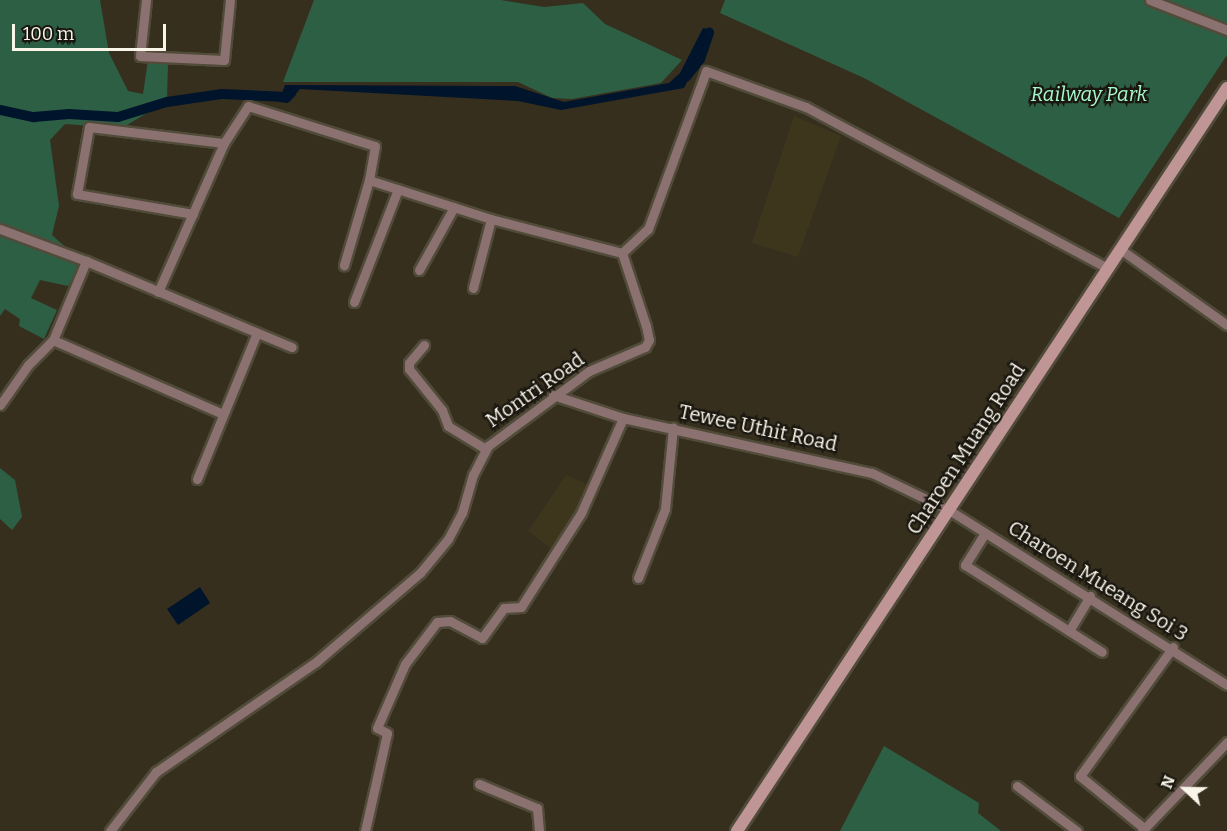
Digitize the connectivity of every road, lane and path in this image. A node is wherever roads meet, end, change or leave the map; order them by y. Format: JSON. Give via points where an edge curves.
{"nodes":[{"id":1,"x":146,"y":0,"type":"edge"},
{"id":2,"x":230,"y":0,"type":"edge"},
{"id":3,"x":1150,"y":0,"type":"edge"},
{"id":4,"x":1227,"y":30,"type":"edge"},
{"id":5,"x":1227,"y":88,"type":"edge"},
{"id":6,"x":224,"y":142,"type":"junction"},
{"id":7,"x":369,"y":180,"type":"junction"},
{"id":8,"x":398,"y":189,"type":"junction"},
{"id":9,"x":454,"y":207,"type":"junction"},
{"id":10,"x":193,"y":214,"type":"junction"},
{"id":11,"x":491,"y":219,"type":"junction"},
{"id":12,"x":0,"y":229,"type":"edge"},
{"id":13,"x":1120,"y":249,"type":"junction"},
{"id":14,"x":622,"y":253,"type":"junction"},
{"id":15,"x":86,"y":261,"type":"junction"},
{"id":16,"x":344,"y":265,"type":"dead end"},
{"id":17,"x":1108,"y":268,"type":"junction"},
{"id":18,"x":419,"y":270,"type":"dead end"},
{"id":19,"x":473,"y":288,"type":"dead end"},
{"id":20,"x":158,"y":292,"type":"junction"},
{"id":21,"x":354,"y":302,"type":"dead end"},
{"id":22,"x":1227,"y":326,"type":"edge"},
{"id":23,"x":257,"y":333,"type":"junction"},
{"id":24,"x":53,"y":340,"type":"junction"},
{"id":25,"x":424,"y":345,"type":"dead end"},
{"id":26,"x":292,"y":347,"type":"dead end"},
{"id":27,"x":553,"y":395,"type":"junction"},
{"id":28,"x":0,"y":405,"type":"edge"},
{"id":29,"x":223,"y":414,"type":"junction"},
{"id":30,"x":623,"y":418,"type":"junction"},
{"id":31,"x":673,"y":427,"type":"junction"},
{"id":32,"x":486,"y":449,"type":"junction"},
{"id":33,"x":197,"y":479,"type":"dead end"},
{"id":34,"x":949,"y":510,"type":"junction"},
{"id":35,"x":985,"y":533,"type":"junction"},
{"id":36,"x":638,"y":578,"type":"dead end"},
{"id":37,"x":1090,"y":596,"type":"junction"},
{"id":38,"x":1069,"y":631,"type":"junction"},
{"id":39,"x":1173,"y":647,"type":"junction"},
{"id":40,"x":1102,"y":652,"type":"dead end"},
{"id":41,"x":1227,"y":685,"type":"edge"},
{"id":42,"x":1227,"y":742,"type":"edge"},
{"id":43,"x":479,"y":784,"type":"dead end"},
{"id":44,"x":1017,"y":786,"type":"dead end"},
{"id":45,"x":1143,"y":830,"type":"edge"},
{"id":46,"x":110,"y":831,"type":"edge"},
{"id":47,"x":365,"y":831,"type":"edge"},
{"id":48,"x":539,"y":831,"type":"edge"},
{"id":49,"x":737,"y":831,"type":"edge"},
{"id":50,"x":1077,"y":831,"type":"edge"}],
"edges":[{"from":1,"to":2,"type":"street","via":[[140,56],[224,60]]},
{"from":3,"to":4,"type":"street"},
{"from":5,"to":13,"type":"main road","name":"Charoen Muang Road"},
{"from":6,"to":7,"type":"street","via":[[248,106],[375,146]]},
{"from":6,"to":10,"type":"street"},
{"from":6,"to":10,"type":"street","via":[[89,127],[77,194]]},
{"from":7,"to":8,"type":"street"},
{"from":7,"to":16,"type":"street"},
{"from":8,"to":9,"type":"street"},
{"from":8,"to":21,"type":"street"},
{"from":9,"to":11,"type":"street"},
{"from":9,"to":18,"type":"street"},
{"from":10,"to":20,"type":"street"},
{"from":11,"to":14,"type":"street"},
{"from":11,"to":19,"type":"street"},
{"from":12,"to":15,"type":"street"},
{"from":13,"to":17,"type":"main road","name":"Charoen Muang Road"},
{"from":13,"to":22,"type":"street"},
{"from":14,"to":17,"type":"street","via":[[648,229],[706,71],[806,107]]},
{"from":14,"to":27,"type":"street","name":"Montri Road","via":[[646,326],[648,344],[589,371]]},
{"from":15,"to":20,"type":"street"},
{"from":15,"to":24,"type":"street"},
{"from":17,"to":34,"type":"main road","name":"Charoen Muang Road"},
{"from":20,"to":23,"type":"street"},
{"from":23,"to":26,"type":"street"},
{"from":23,"to":29,"type":"street"},
{"from":24,"to":28,"type":"street","via":[[28,365]]},
{"from":24,"to":29,"type":"street"},
{"from":25,"to":32,"type":"street","via":[[409,363],[409,369],[442,410],[448,426]]},
{"from":27,"to":30,"type":"street","name":"Tewee Uthit Road"},
{"from":27,"to":32,"type":"street","name":"Montri Road"},
{"from":29,"to":33,"type":"street"},
{"from":30,"to":31,"type":"street","name":"Tewee Uthit Road"},
{"from":30,"to":47,"type":"street","via":[[581,513],[521,607],[504,609],[483,638],[450,621],[437,622],[405,664],[377,728],[387,734]]},
{"from":31,"to":34,"type":"street","name":"Tewee Uthit Road","via":[[872,473]]},
{"from":31,"to":36,"type":"street","via":[[665,509]]},
{"from":32,"to":46,"type":"street","name":"Montri Road","via":[[458,522],[420,573],[316,662],[156,772]]},
{"from":34,"to":35,"type":"street","name":"Charoen Mueang Soi 3"},
{"from":34,"to":49,"type":"main road","name":"Charoen Muang Road"},
{"from":35,"to":37,"type":"street","name":"Charoen Mueang Soi 3"},
{"from":35,"to":38,"type":"street","via":[[965,565]]},
{"from":37,"to":38,"type":"street"},
{"from":37,"to":39,"type":"street","name":"Charoen Mueang Soi 3"},
{"from":38,"to":40,"type":"street"},
{"from":39,"to":41,"type":"street","name":"Charoen Mueang Soi 3"},
{"from":39,"to":45,"type":"street","via":[[1080,776]]},
{"from":42,"to":45,"type":"street"},
{"from":43,"to":48,"type":"street","via":[[537,808]]},
{"from":44,"to":50,"type":"street"}]}
